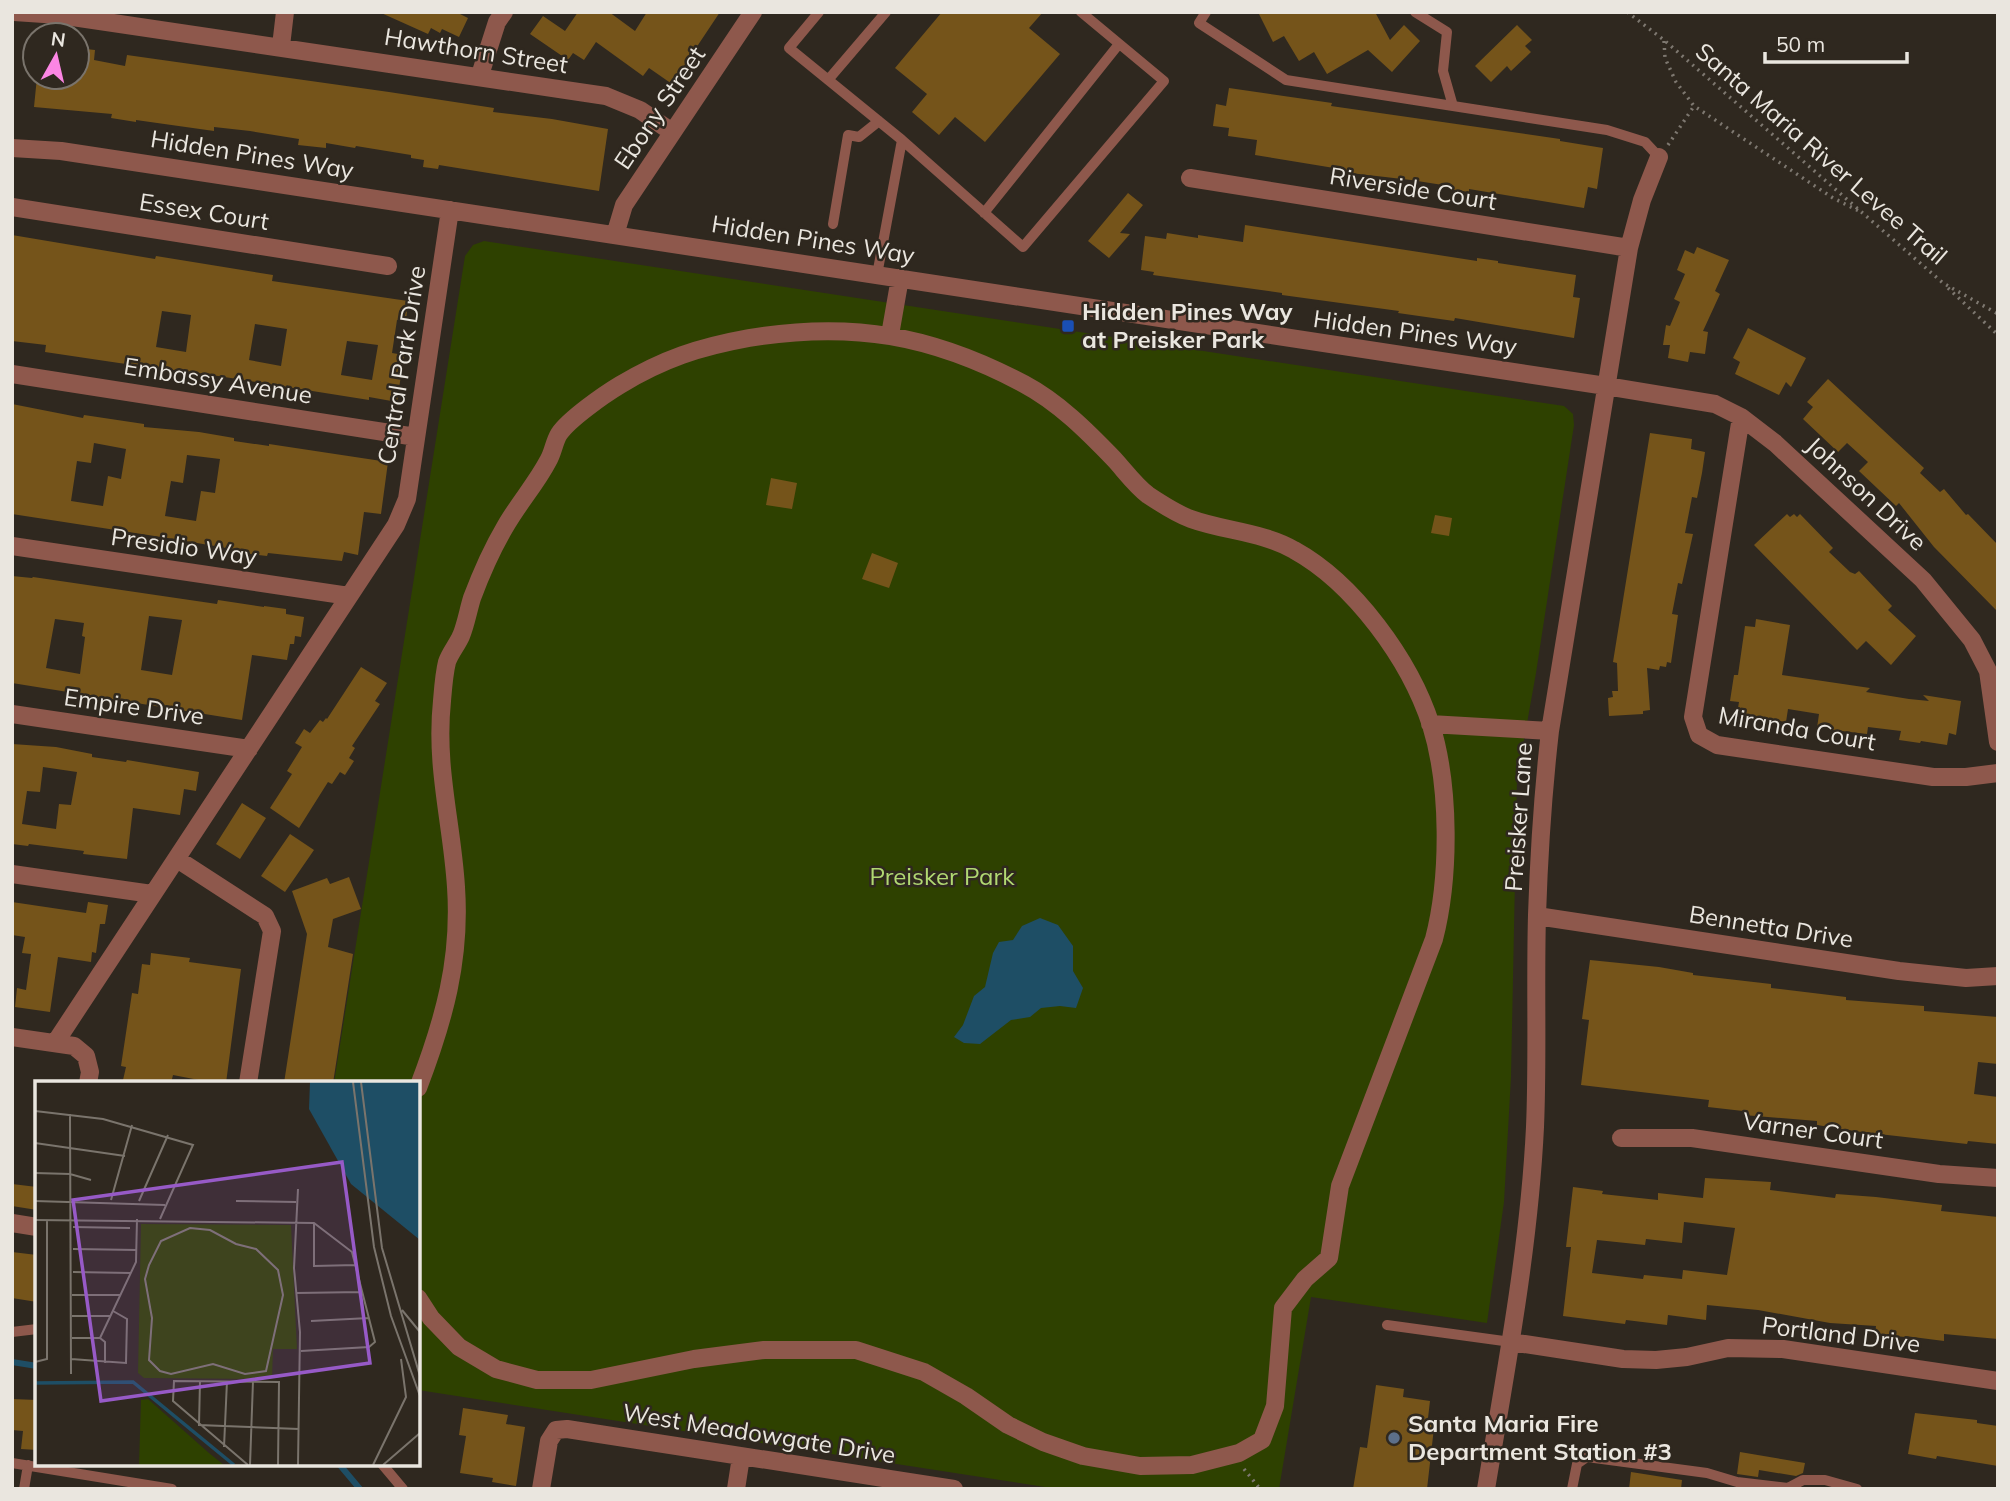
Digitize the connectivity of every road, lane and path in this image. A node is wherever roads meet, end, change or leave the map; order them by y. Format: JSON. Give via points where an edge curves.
{"nodes":[{"id":1,"x":14,"y":12,"type":"edge"},
{"id":2,"x":285,"y":12,"type":"edge"},
{"id":3,"x":504,"y":12,"type":"edge"},
{"id":4,"x":754,"y":12,"type":"edge"},
{"id":5,"x":819,"y":12,"type":"edge"},
{"id":6,"x":886,"y":12,"type":"edge"},
{"id":7,"x":1081,"y":12,"type":"edge"},
{"id":8,"x":1206,"y":12,"type":"edge"},
{"id":9,"x":1415,"y":12,"type":"edge"},
{"id":10,"x":1627,"y":12,"type":"edge"},
{"id":11,"x":1664,"y":40,"type":"junction"},
{"id":12,"x":1119,"y":44,"type":"junction"},
{"id":13,"x":281,"y":46,"type":"junction"},
{"id":14,"x":480,"y":75,"type":"junction"},
{"id":15,"x":828,"y":80,"type":"junction"},
{"id":16,"x":1453,"y":106,"type":"junction"},
{"id":17,"x":1695,"y":106,"type":"junction"},
{"id":18,"x":878,"y":121,"type":"junction"},
{"id":19,"x":672,"y":132,"type":"junction"},
{"id":20,"x":902,"y":140,"type":"junction"},
{"id":21,"x":12,"y":148,"type":"edge"},
{"id":22,"x":1659,"y":158,"type":"junction"},
{"id":23,"x":1190,"y":178,"type":"dead end"},
{"id":24,"x":12,"y":207,"type":"edge"},
{"id":25,"x":450,"y":210,"type":"junction"},
{"id":26,"x":984,"y":213,"type":"junction"},
{"id":27,"x":1864,"y":214,"type":"junction"},
{"id":28,"x":833,"y":224,"type":"dead end"},
{"id":29,"x":615,"y":235,"type":"junction"},
{"id":30,"x":1629,"y":248,"type":"junction"},
{"id":31,"x":387,"y":266,"type":"dead end"},
{"id":32,"x":877,"y":275,"type":"junction"},
{"id":33,"x":900,"y":278,"type":"junction"},
{"id":34,"x":1942,"y":283,"type":"junction"},
{"id":35,"x":1998,"y":314,"type":"edge"},
{"id":36,"x":890,"y":335,"type":"junction"},
{"id":37,"x":1998,"y":335,"type":"edge"},
{"id":38,"x":12,"y":374,"type":"edge"},
{"id":39,"x":1606,"y":386,"type":"junction"},
{"id":40,"x":1741,"y":417,"type":"junction"},
{"id":41,"x":416,"y":437,"type":"junction"},
{"id":42,"x":12,"y":546,"type":"edge"},
{"id":43,"x":349,"y":596,"type":"junction"},
{"id":44,"x":12,"y":714,"type":"edge"},
{"id":45,"x":1430,"y":724,"type":"junction"},
{"id":46,"x":1550,"y":731,"type":"junction"},
{"id":47,"x":1998,"y":742,"type":"edge"},
{"id":48,"x":249,"y":749,"type":"junction"},
{"id":49,"x":1998,"y":773,"type":"edge"},
{"id":50,"x":177,"y":859,"type":"junction"},
{"id":51,"x":12,"y":874,"type":"edge"},
{"id":52,"x":152,"y":894,"type":"junction"},
{"id":53,"x":1537,"y":916,"type":"junction"},
{"id":54,"x":1998,"y":976,"type":"edge"},
{"id":55,"x":12,"y":1037,"type":"edge"},
{"id":56,"x":55,"y":1043,"type":"junction"},
{"id":57,"x":88,"y":1081,"type":"edge"},
{"id":58,"x":248,"y":1081,"type":"edge"},
{"id":59,"x":420,"y":1083,"type":"edge"},
{"id":60,"x":1621,"y":1138,"type":"dead end"},
{"id":61,"x":1998,"y":1178,"type":"edge"},
{"id":62,"x":12,"y":1223,"type":"edge"},
{"id":63,"x":35,"y":1227,"type":"edge"},
{"id":64,"x":420,"y":1301,"type":"edge"},
{"id":65,"x":1388,"y":1325,"type":"dead end"},
{"id":66,"x":35,"y":1329,"type":"edge"},
{"id":67,"x":12,"y":1332,"type":"edge"},
{"id":68,"x":1511,"y":1342,"type":"junction"},
{"id":69,"x":1998,"y":1381,"type":"edge"},
{"id":70,"x":1239,"y":1453,"type":"junction"},
{"id":71,"x":741,"y":1457,"type":"junction"},
{"id":72,"x":12,"y":1463,"type":"edge"},
{"id":73,"x":28,"y":1465,"type":"junction"},
{"id":74,"x":384,"y":1466,"type":"edge"},
{"id":75,"x":1727,"y":1484,"type":"edge"},
{"id":76,"x":946,"y":1488,"type":"edge"},
{"id":77,"x":24,"y":1489,"type":"edge"},
{"id":78,"x":172,"y":1489,"type":"edge"},
{"id":79,"x":403,"y":1489,"type":"edge"},
{"id":80,"x":541,"y":1489,"type":"edge"},
{"id":81,"x":736,"y":1489,"type":"edge"},
{"id":82,"x":1260,"y":1489,"type":"edge"},
{"id":83,"x":1486,"y":1489,"type":"edge"},
{"id":84,"x":1573,"y":1489,"type":"edge"},
{"id":85,"x":1788,"y":1489,"type":"edge"},
{"id":86,"x":1857,"y":1489,"type":"edge"}],
"edges":[{"from":1,"to":13,"type":"street","name":"Hawthorn Street"},
{"from":2,"to":13,"type":"street"},
{"from":3,"to":14,"type":"street"},
{"from":4,"to":19,"type":"street","name":"Ebony Street"},
{"from":5,"to":15,"type":"lane","via":[[789,48]]},
{"from":6,"to":15,"type":"lane"},
{"from":7,"to":12,"type":"lane"},
{"from":8,"to":16,"type":"lane","via":[[1199,23],[1286,80]]},
{"from":9,"to":16,"type":"lane","via":[[1447,32],[1444,71]]},
{"from":10,"to":11,"type":"path","name":"Santa Maria River Levee Trail"},
{"from":11,"to":17,"type":"path","via":[[1665,58],[1676,82]]},
{"from":11,"to":27,"type":"path","name":"Santa Maria River Levee Trail"},
{"from":12,"to":26,"type":"lane"},
{"from":12,"to":26,"type":"lane","via":[[1164,81],[1023,247]]},
{"from":13,"to":14,"type":"street","name":"Hawthorn Street"},
{"from":14,"to":19,"type":"street","name":"Hawthorn Street","via":[[606,96],[640,110]]},
{"from":15,"to":18,"type":"lane"},
{"from":16,"to":22,"type":"lane","via":[[1607,130],[1645,142]]},
{"from":17,"to":22,"type":"path"},
{"from":17,"to":27,"type":"path"},
{"from":18,"to":20,"type":"lane"},
{"from":18,"to":28,"type":"lane","via":[[859,136],[848,135]]},
{"from":19,"to":29,"type":"street","name":"Ebony Street","via":[[624,205]]},
{"from":20,"to":26,"type":"lane"},
{"from":20,"to":32,"type":"lane"},
{"from":21,"to":25,"type":"street","name":"Hidden Pines Way","via":[[61,151]]},
{"from":22,"to":30,"type":"street","name":"Preisker Lane"},
{"from":23,"to":30,"type":"street","name":"Riverside Court"},
{"from":24,"to":31,"type":"street","name":"Essex Court"},
{"from":25,"to":29,"type":"street","name":"Hidden Pines Way"},
{"from":25,"to":41,"type":"street","name":"Central Park Drive"},
{"from":27,"to":34,"type":"path","name":"Santa Maria River Levee Trail"},
{"from":29,"to":32,"type":"street","name":"Hidden Pines Way"},
{"from":30,"to":39,"type":"street","name":"Preisker Lane"},
{"from":32,"to":33,"type":"street","name":"Hidden Pines Way"},
{"from":33,"to":36,"type":"street"},
{"from":33,"to":39,"type":"street","name":"Hidden Pines Way"},
{"from":34,"to":35,"type":"path","name":"Santa Maria River Levee Trail"},
{"from":34,"to":37,"type":"path"},
{"from":36,"to":45,"type":"street","via":[[946,349],[1028,386],[1072,418],[1145,493],[1189,518],[1291,547],[1337,579],[1375,623],[1415,685]]},
{"from":36,"to":59,"type":"street","via":[[830,330],[704,346],[646,369],[560,432],[548,462],[501,533],[448,659],[440,744],[456,886],[456,950],[441,1028]]},
{"from":38,"to":41,"type":"street","name":"Embassy Avenue"},
{"from":39,"to":40,"type":"street","name":"Johnson Drive","via":[[1715,404]]},
{"from":39,"to":46,"type":"street","name":"Preisker Lane"},
{"from":40,"to":47,"type":"street","name":"Johnson Drive","via":[[1923,580],[1972,640],[1988,671]]},
{"from":40,"to":49,"type":"street","name":"Miranda Court","via":[[1693,717],[1699,735],[1717,745],[1933,777]]},
{"from":41,"to":43,"type":"street","name":"Central Park Drive","via":[[407,499],[396,525]]},
{"from":42,"to":43,"type":"street","name":"Presidio Way"},
{"from":43,"to":48,"type":"street","name":"Central Park Drive"},
{"from":44,"to":48,"type":"street","name":"Empire Drive"},
{"from":45,"to":46,"type":"street"},
{"from":45,"to":70,"type":"street","via":[[1440,764],[1446,865],[1434,939],[1340,1186],[1329,1258],[1283,1308],[1275,1406],[1262,1440]]},
{"from":46,"to":53,"type":"street","name":"Preisker Lane"},
{"from":48,"to":50,"type":"street","name":"Central Park Drive"},
{"from":50,"to":52,"type":"street","name":"Central Park Drive"},
{"from":50,"to":58,"type":"street","via":[[265,916],[272,931]]},
{"from":51,"to":52,"type":"street"},
{"from":52,"to":56,"type":"street","name":"Central Park Drive"},
{"from":53,"to":54,"type":"street","name":"Bennetta Drive","via":[[1899,971],[1966,978]]},
{"from":53,"to":68,"type":"street","name":"Preisker Lane","via":[[1535,1125]]},
{"from":55,"to":56,"type":"street"},
{"from":56,"to":57,"type":"street","via":[[74,1046],[86,1056]]},
{"from":60,"to":61,"type":"street","name":"Varner Court","via":[[1692,1138],[1939,1174]]},
{"from":62,"to":63,"type":"street"},
{"from":64,"to":70,"type":"street","via":[[459,1347],[496,1369],[537,1380],[591,1380],[764,1350],[856,1350],[924,1371],[1008,1425],[1083,1456],[1140,1466],[1192,1465]]},
{"from":65,"to":68,"type":"lane"},
{"from":66,"to":67,"type":"lane"},
{"from":68,"to":69,"type":"street","name":"Portland Drive","via":[[1656,1360],[1757,1347]]},
{"from":68,"to":83,"type":"street","name":"Preisker Lane"},
{"from":70,"to":82,"type":"path"},
{"from":71,"to":76,"type":"street","name":"West Meadowgate Drive"},
{"from":71,"to":80,"type":"street","name":"West Meadowgate Drive","via":[[556,1430],[549,1441]]},
{"from":71,"to":81,"type":"street"},
{"from":72,"to":73,"type":"lane"},
{"from":73,"to":77,"type":"lane"},
{"from":73,"to":78,"type":"lane"},
{"from":74,"to":79,"type":"lane"},
{"from":75,"to":84,"type":"lane","via":[[1707,1473],[1587,1457],[1577,1464]]},
{"from":75,"to":85,"type":"lane"},
{"from":85,"to":86,"type":"lane","via":[[1803,1480],[1825,1480]]}]}
